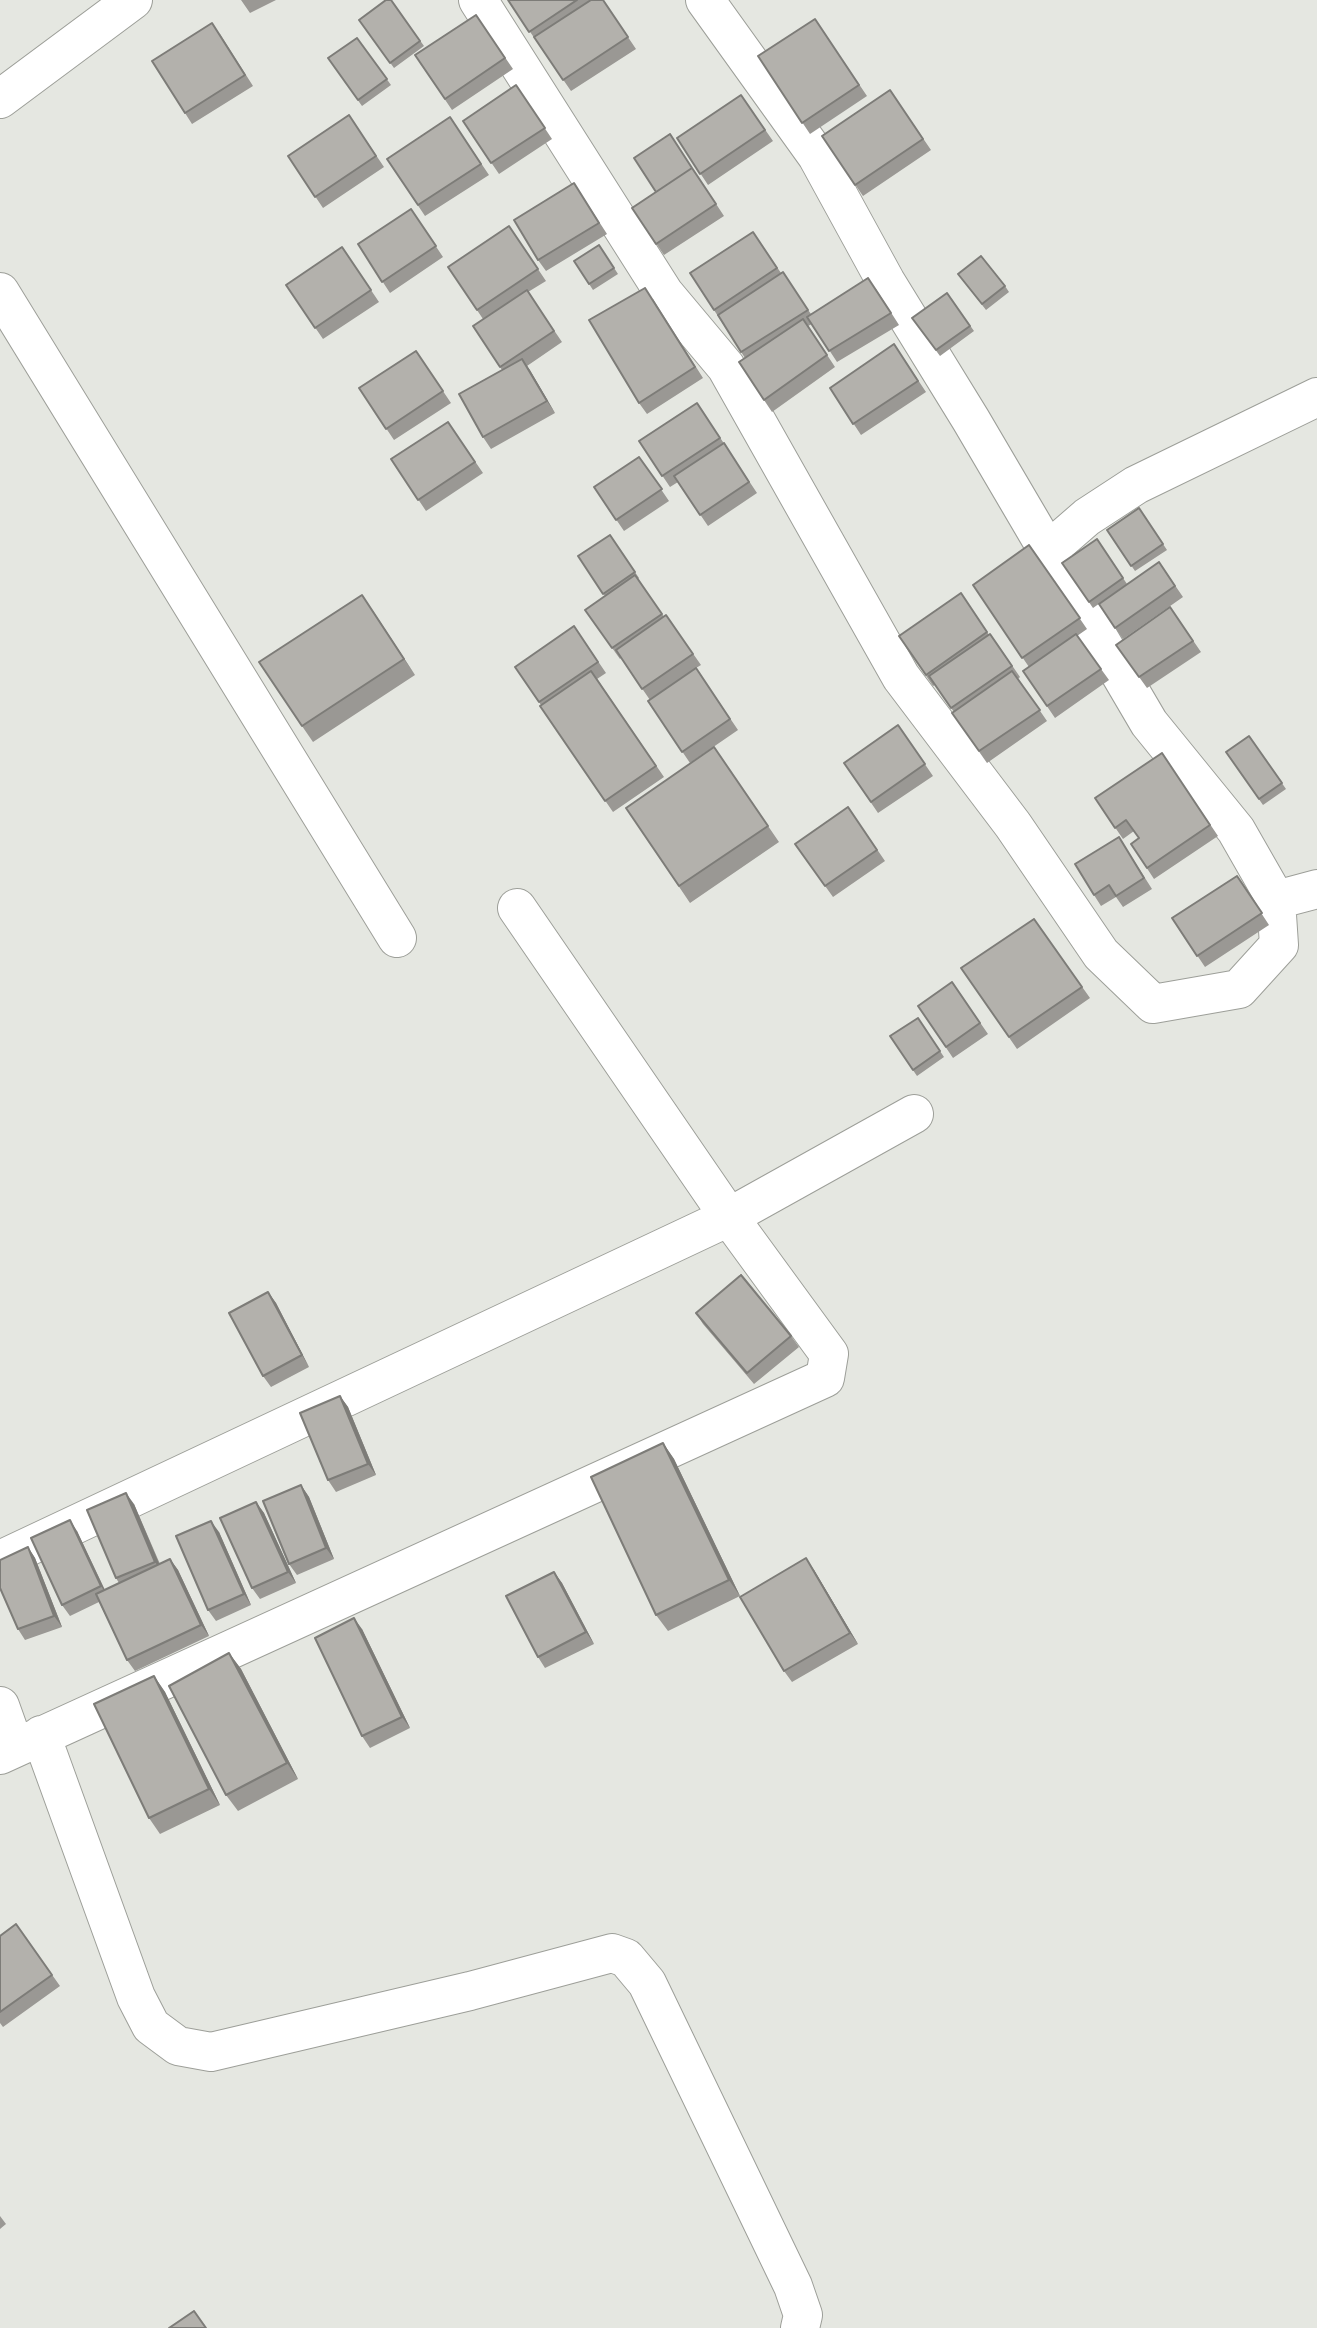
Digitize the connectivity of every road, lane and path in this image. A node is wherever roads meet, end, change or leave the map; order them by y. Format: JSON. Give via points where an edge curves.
{"nodes":[{"id":1,"x":133,"y":0,"type":"edge"},
{"id":2,"x":478,"y":0,"type":"edge"},
{"id":3,"x":705,"y":0,"type":"edge"},
{"id":4,"x":0,"y":99,"type":"edge"},
{"id":5,"x":0,"y":292,"type":"edge"},
{"id":6,"x":1317,"y":397,"type":"edge"},
{"id":7,"x":1049,"y":550,"type":"junction"},
{"id":8,"x":1317,"y":889,"type":"edge"},
{"id":9,"x":1276,"y":900,"type":"junction"},
{"id":10,"x":517,"y":908,"type":"dead end"},
{"id":11,"x":397,"y":938,"type":"dead end"},
{"id":12,"x":914,"y":1114,"type":"dead end"},
{"id":13,"x":729,"y":1217,"type":"junction"},
{"id":14,"x":0,"y":1560,"type":"edge"},
{"id":15,"x":0,"y":1706,"type":"edge"},
{"id":16,"x":19,"y":1746,"type":"edge"},
{"id":17,"x":800,"y":2328,"type":"edge"}],
"edges":[{"from":1,"to":4,"type":"street"},
{"from":2,"to":9,"type":"street","via":[[664,293],[726,367],[901,677],[1013,825],[1101,954],[1153,1004],[1239,989],[1279,945]]},
{"from":3,"to":7,"type":"street","via":[[817,156],[886,282]]},
{"from":5,"to":11,"type":"street"},
{"from":6,"to":7,"type":"street","via":[[1136,485],[1087,517]]},
{"from":7,"to":9,"type":"street","via":[[1149,723],[1236,830]]},
{"from":8,"to":9,"type":"street"},
{"from":10,"to":13,"type":"street"},
{"from":12,"to":13,"type":"street"},
{"from":13,"to":14,"type":"street"},
{"from":13,"to":16,"type":"street","via":[[829,1354],[825,1378]]},
{"from":15,"to":16,"type":"street"},
{"from":16,"to":17,"type":"street","via":[[151,2026],[178,2046],[211,2052],[612,1953],[626,1958],[648,1983],[793,2286],[803,2315]]}]}
